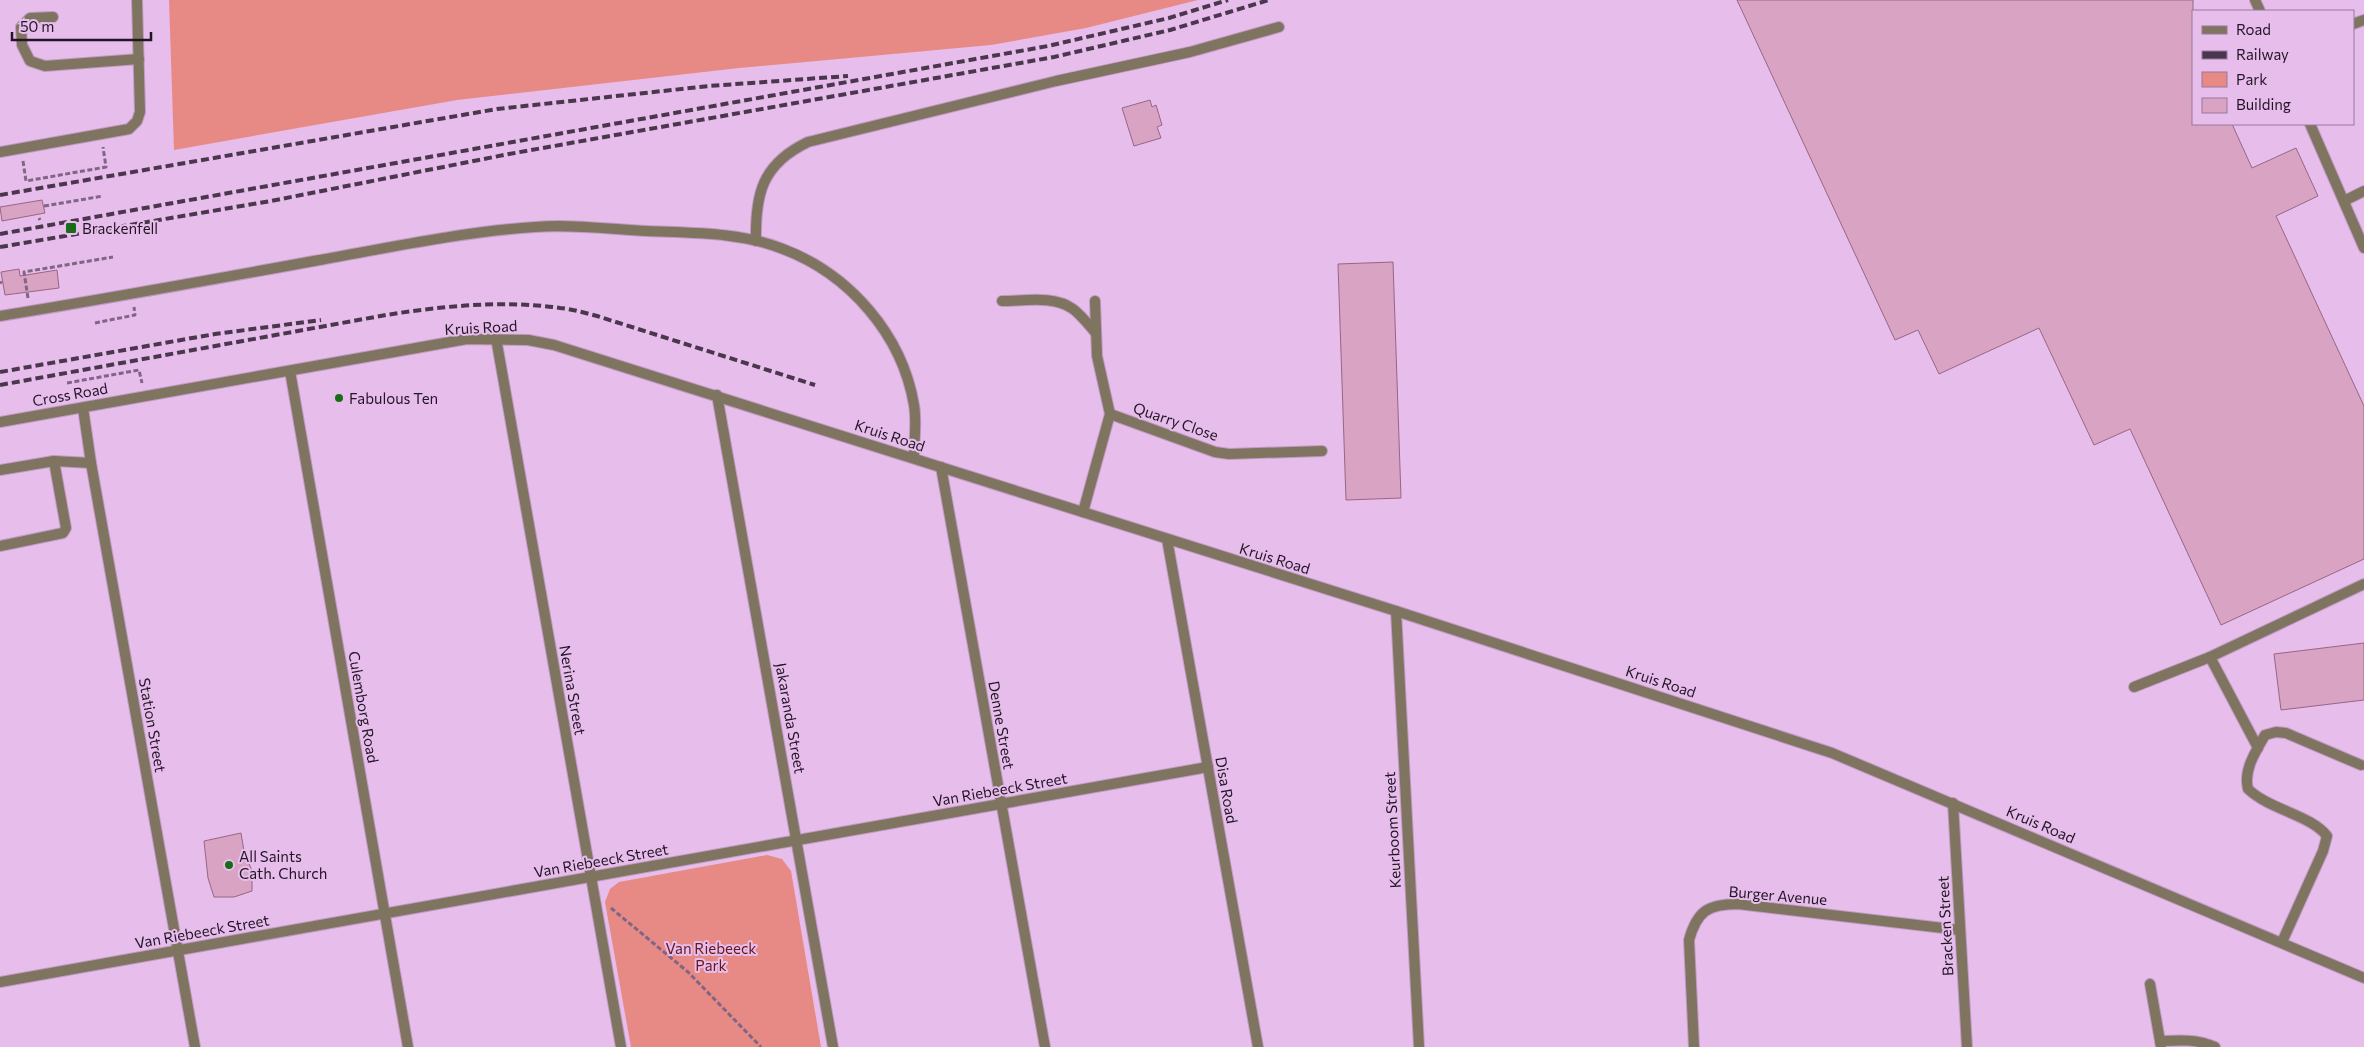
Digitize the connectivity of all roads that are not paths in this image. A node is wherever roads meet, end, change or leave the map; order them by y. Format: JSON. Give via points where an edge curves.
{"nodes":[{"id":1,"x":138,"y":0,"type":"edge"},
{"id":2,"x":53,"y":17,"type":"dead end"},
{"id":3,"x":1278,"y":27,"type":"dead end"},
{"id":4,"x":139,"y":59,"type":"junction"},
{"id":5,"x":2310,"y":125,"type":"edge"},
{"id":6,"x":0,"y":152,"type":"edge"},
{"id":7,"x":2364,"y":191,"type":"edge"},
{"id":8,"x":2344,"y":201,"type":"junction"},
{"id":9,"x":756,"y":241,"type":"junction"},
{"id":10,"x":2364,"y":248,"type":"edge"},
{"id":11,"x":1002,"y":301,"type":"dead end"},
{"id":12,"x":1095,"y":301,"type":"dead end"},
{"id":13,"x":0,"y":316,"type":"edge"},
{"id":14,"x":1095,"y":332,"type":"junction"},
{"id":15,"x":496,"y":338,"type":"junction"},
{"id":16,"x":290,"y":371,"type":"junction"},
{"id":17,"x":717,"y":395,"type":"junction"},
{"id":18,"x":83,"y":408,"type":"junction"},
{"id":19,"x":1110,"y":414,"type":"junction"},
{"id":20,"x":0,"y":422,"type":"edge"},
{"id":21,"x":1322,"y":451,"type":"dead end"},
{"id":22,"x":914,"y":458,"type":"junction"},
{"id":23,"x":54,"y":462,"type":"junction"},
{"id":24,"x":91,"y":463,"type":"junction"},
{"id":25,"x":941,"y":467,"type":"junction"},
{"id":26,"x":0,"y":470,"type":"edge"},
{"id":27,"x":1084,"y":512,"type":"junction"},
{"id":28,"x":1167,"y":539,"type":"junction"},
{"id":29,"x":0,"y":546,"type":"edge"},
{"id":30,"x":2364,"y":584,"type":"edge"},
{"id":31,"x":1396,"y":611,"type":"junction"},
{"id":32,"x":2210,"y":657,"type":"junction"},
{"id":33,"x":2134,"y":687,"type":"dead end"},
{"id":34,"x":2258,"y":748,"type":"junction"},
{"id":35,"x":2361,"y":765,"type":"dead end"},
{"id":36,"x":1208,"y":767,"type":"junction"},
{"id":37,"x":1001,"y":804,"type":"junction"},
{"id":38,"x":1954,"y":804,"type":"junction"},
{"id":39,"x":797,"y":840,"type":"junction"},
{"id":40,"x":592,"y":877,"type":"junction"},
{"id":41,"x":385,"y":914,"type":"junction"},
{"id":42,"x":1960,"y":930,"type":"junction"},
{"id":43,"x":2282,"y":942,"type":"junction"},
{"id":44,"x":178,"y":950,"type":"junction"},
{"id":45,"x":2364,"y":978,"type":"edge"},
{"id":46,"x":0,"y":982,"type":"edge"},
{"id":47,"x":2150,"y":984,"type":"dead end"},
{"id":48,"x":2160,"y":1044,"type":"edge"},
{"id":49,"x":195,"y":1047,"type":"edge"},
{"id":50,"x":408,"y":1047,"type":"edge"},
{"id":51,"x":622,"y":1047,"type":"edge"},
{"id":52,"x":834,"y":1047,"type":"edge"},
{"id":53,"x":1045,"y":1047,"type":"edge"},
{"id":54,"x":1258,"y":1047,"type":"edge"},
{"id":55,"x":1419,"y":1047,"type":"edge"},
{"id":56,"x":1694,"y":1047,"type":"edge"},
{"id":57,"x":1967,"y":1047,"type":"edge"},
{"id":58,"x":2216,"y":1047,"type":"edge"}],
"edges":[{"from":1,"to":4,"type":"street"},
{"from":2,"to":4,"type":"street","via":[[30,18],[21,27],[22,45],[30,61],[45,66]]},
{"from":3,"to":9,"type":"street","via":[[1190,52],[1047,83],[808,142],[789,151],[770,172],[756,204]]},
{"from":4,"to":6,"type":"street","via":[[140,112],[129,129]]},
{"from":5,"to":8,"type":"street"},
{"from":7,"to":8,"type":"street"},
{"from":8,"to":10,"type":"street"},
{"from":9,"to":13,"type":"street","via":[[703,233],[529,228],[457,235]]},
{"from":9,"to":22,"type":"street","via":[[781,248],[824,269],[854,292],[868,308],[906,377],[914,405]]},
{"from":11,"to":14,"type":"street","via":[[1052,300],[1062,303],[1072,308]]},
{"from":12,"to":14,"type":"street","name":"Quarry Close"},
{"from":14,"to":19,"type":"street","name":"Quarry Close"},
{"from":15,"to":16,"type":"street","name":"Kruis Road","via":[[467,339]]},
{"from":15,"to":17,"type":"street","name":"Kruis Road","via":[[554,345]]},
{"from":15,"to":40,"type":"street","name":"Nerina Street"},
{"from":16,"to":18,"type":"street","name":"Kruis Road"},
{"from":16,"to":41,"type":"street","name":"Culemborg Road"},
{"from":17,"to":22,"type":"street","name":"Kruis Road"},
{"from":17,"to":39,"type":"street","name":"Jakaranda Street"},
{"from":18,"to":20,"type":"street","name":"Cross Road"},
{"from":18,"to":24,"type":"street","name":"Station Street"},
{"from":19,"to":21,"type":"street","name":"Quarry Close","via":[[1215,452]]},
{"from":19,"to":27,"type":"street","name":"Quarry Close"},
{"from":22,"to":25,"type":"street","name":"Kruis Road"},
{"from":23,"to":24,"type":"street"},
{"from":23,"to":26,"type":"street"},
{"from":23,"to":29,"type":"street","via":[[66,528],[63,533]]},
{"from":24,"to":44,"type":"street","name":"Station Street"},
{"from":25,"to":27,"type":"street","name":"Kruis Road"},
{"from":25,"to":37,"type":"street","name":"Denne Street"},
{"from":27,"to":28,"type":"street","name":"Kruis Road"},
{"from":28,"to":31,"type":"street","name":"Kruis Road"},
{"from":28,"to":36,"type":"street","name":"Disa Road"},
{"from":30,"to":32,"type":"street"},
{"from":31,"to":38,"type":"street","name":"Kruis Road","via":[[1832,753]]},
{"from":31,"to":55,"type":"street","name":"Keurboom Street"},
{"from":32,"to":33,"type":"street"},
{"from":32,"to":34,"type":"street"},
{"from":34,"to":35,"type":"street","via":[[2265,734],[2276,732]]},
{"from":34,"to":43,"type":"street","via":[[2248,772],[2248,789],[2262,801],[2312,824],[2328,836]]},
{"from":36,"to":37,"type":"street","name":"Van Riebeeck Street"},
{"from":36,"to":54,"type":"street","name":"Disa Road"},
{"from":37,"to":39,"type":"street","name":"Van Riebeeck Street"},
{"from":37,"to":53,"type":"street","name":"Denne Street"},
{"from":38,"to":42,"type":"street","name":"Bracken Street"},
{"from":38,"to":43,"type":"street","name":"Kruis Road"},
{"from":39,"to":40,"type":"street","name":"Van Riebeeck Street"},
{"from":39,"to":52,"type":"street","name":"Jakaranda Street"},
{"from":40,"to":41,"type":"street","name":"Van Riebeeck Street"},
{"from":40,"to":51,"type":"street","name":"Nerina Street"},
{"from":41,"to":44,"type":"street","name":"Van Riebeeck Street"},
{"from":41,"to":50,"type":"street","name":"Culemborg Road"},
{"from":42,"to":56,"type":"street","name":"Burger Avenue","via":[[1738,904],[1710,907],[1693,926],[1689,940]]},
{"from":42,"to":57,"type":"street","name":"Bracken Street"},
{"from":43,"to":45,"type":"street","name":"Kruis Road"},
{"from":44,"to":46,"type":"street","name":"Van Riebeeck Street"},
{"from":44,"to":49,"type":"street","name":"Station Street"},
{"from":47,"to":48,"type":"street"},
{"from":48,"to":58,"type":"street","via":[[2196,1041]]}]}
